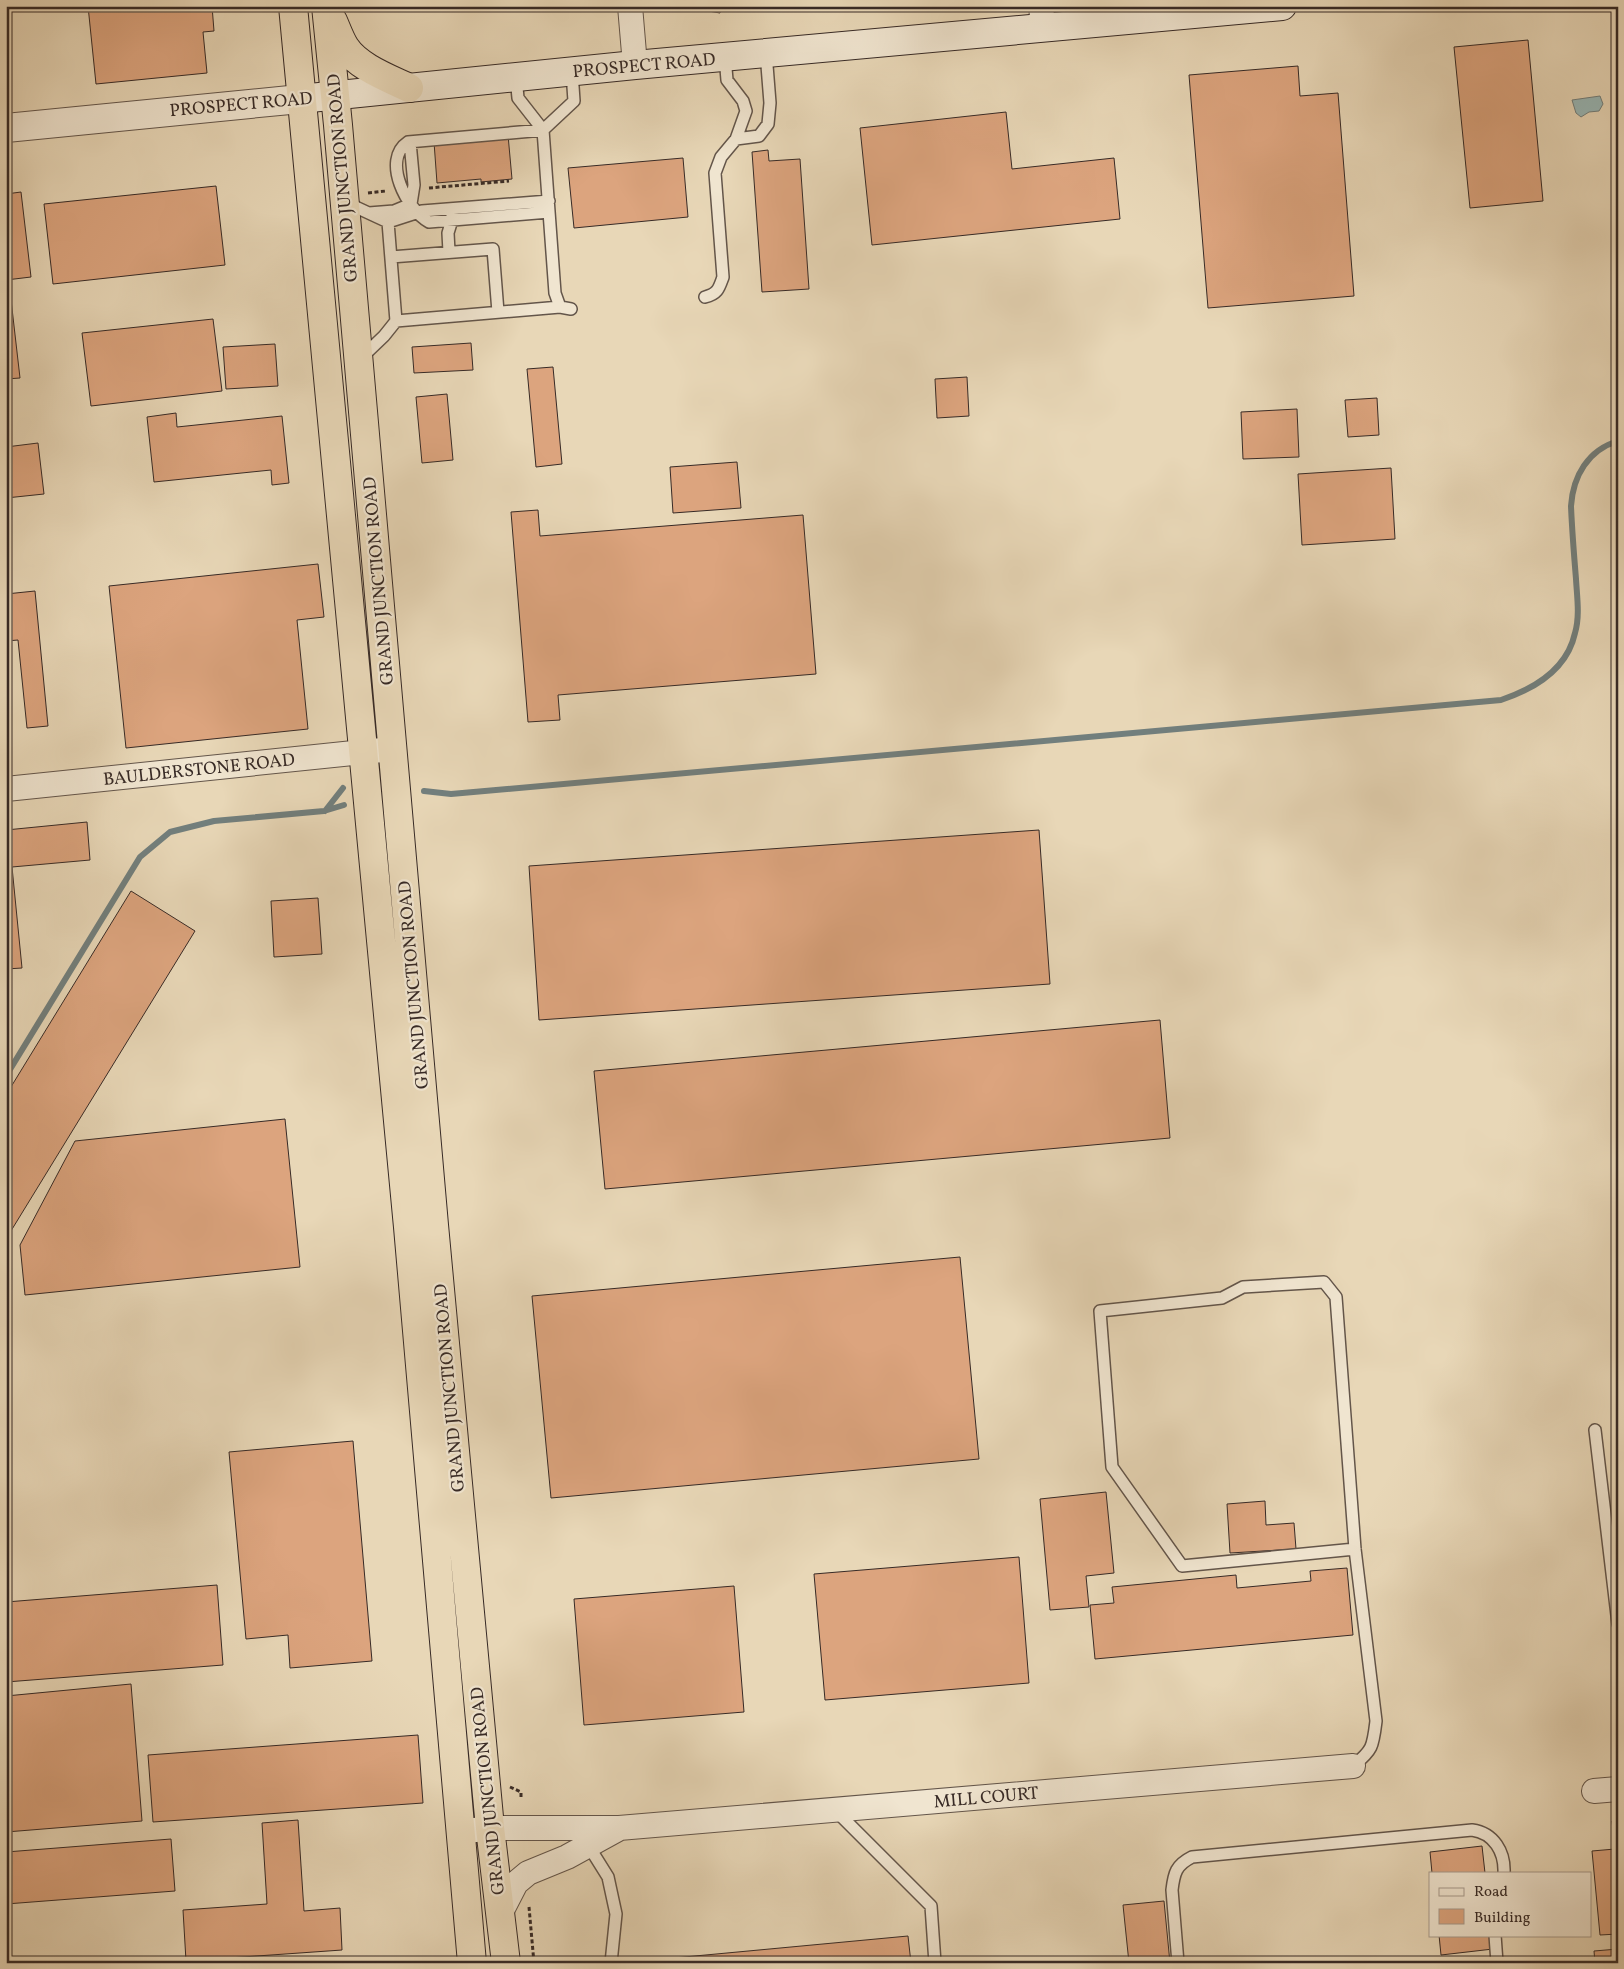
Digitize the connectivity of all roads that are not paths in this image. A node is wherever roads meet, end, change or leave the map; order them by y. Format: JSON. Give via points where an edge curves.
{"nodes":[{"id":1,"x":292,"y":6,"type":"edge"},
{"id":2,"x":326,"y":6,"type":"edge"},
{"id":3,"x":630,"y":6,"type":"edge"},
{"id":4,"x":1282,"y":6,"type":"edge"},
{"id":5,"x":1042,"y":17,"type":"edge"},
{"id":6,"x":766,"y":53,"type":"junction"},
{"id":7,"x":725,"y":57,"type":"junction"},
{"id":8,"x":635,"y":65,"type":"junction"},
{"id":9,"x":572,"y":72,"type":"junction"},
{"id":10,"x":516,"y":78,"type":"junction"},
{"id":11,"x":409,"y":88,"type":"junction"},
{"id":12,"x":335,"y":96,"type":"junction"},
{"id":13,"x":300,"y":99,"type":"junction"},
{"id":14,"x":6,"y":128,"type":"edge"},
{"id":15,"x":543,"y":130,"type":"junction"},
{"id":16,"x":736,"y":139,"type":"junction"},
{"id":17,"x":358,"y":203,"type":"junction"},
{"id":18,"x":549,"y":206,"type":"junction"},
{"id":19,"x":414,"y":209,"type":"junction"},
{"id":20,"x":452,"y":214,"type":"junction"},
{"id":21,"x":388,"y":222,"type":"junction"},
{"id":22,"x":449,"y":252,"type":"junction"},
{"id":23,"x":391,"y":257,"type":"junction"},
{"id":24,"x":705,"y":297,"type":"dead end"},
{"id":25,"x":498,"y":312,"type":"junction"},
{"id":26,"x":396,"y":321,"type":"junction"},
{"id":27,"x":358,"y":361,"type":"junction"},
{"id":28,"x":392,"y":749,"type":"junction"},
{"id":29,"x":362,"y":752,"type":"junction"},
{"id":30,"x":6,"y":789,"type":"edge"},
{"id":31,"x":421,"y":1226,"type":"junction"},
{"id":32,"x":1595,"y":1430,"type":"dead end"},
{"id":33,"x":1355,"y":1549,"type":"junction"},
{"id":34,"x":1618,"y":1624,"type":"edge"},
{"id":35,"x":1353,"y":1766,"type":"joint"},
{"id":36,"x":1618,"y":1789,"type":"edge"},
{"id":37,"x":1594,"y":1791,"type":"dead end"},
{"id":38,"x":835,"y":1810,"type":"junction"},
{"id":39,"x":490,"y":1828,"type":"junction"},
{"id":40,"x":619,"y":1828,"type":"junction"},
{"id":41,"x":460,"y":1832,"type":"junction"},
{"id":42,"x":588,"y":1845,"type":"junction"},
{"id":43,"x":1504,"y":1872,"type":"edge"},
{"id":44,"x":500,"y":1914,"type":"junction"},
{"id":45,"x":1495,"y":1936,"type":"edge"},
{"id":46,"x":472,"y":1963,"type":"edge"},
{"id":47,"x":506,"y":1963,"type":"edge"},
{"id":48,"x":611,"y":1963,"type":"edge"},
{"id":49,"x":935,"y":1963,"type":"edge"},
{"id":50,"x":1178,"y":1963,"type":"edge"},
{"id":51,"x":1497,"y":1963,"type":"edge"}],
"edges":[{"from":1,"to":13,"type":"highway","name":"GRAND JUNCTION ROAD"},
{"from":2,"to":11,"type":"highway","via":[[342,42],[353,56]]},
{"from":2,"to":12,"type":"highway","name":"GRAND JUNCTION ROAD"},
{"from":3,"to":8,"type":"street"},
{"from":4,"to":5,"type":"main road","name":"PROSPECT ROAD"},
{"from":5,"to":6,"type":"main road","name":"PROSPECT ROAD"},
{"from":6,"to":7,"type":"main road","name":"PROSPECT ROAD"},
{"from":6,"to":16,"type":"lane","via":[[770,103],[768,124],[759,136]]},
{"from":7,"to":8,"type":"main road","name":"PROSPECT ROAD"},
{"from":7,"to":16,"type":"lane","via":[[727,80],[743,101],[746,111]]},
{"from":8,"to":9,"type":"main road","name":"PROSPECT ROAD"},
{"from":9,"to":10,"type":"main road","name":"PROSPECT ROAD"},
{"from":9,"to":15,"type":"lane","via":[[574,101]]},
{"from":10,"to":11,"type":"main road","name":"PROSPECT ROAD"},
{"from":10,"to":15,"type":"lane","via":[[518,98]]},
{"from":11,"to":12,"type":"main road","name":"PROSPECT ROAD"},
{"from":12,"to":13,"type":"main road","name":"PROSPECT ROAD"},
{"from":12,"to":17,"type":"highway","name":"GRAND JUNCTION ROAD"},
{"from":13,"to":14,"type":"main road","name":"PROSPECT ROAD"},
{"from":13,"to":29,"type":"highway","name":"GRAND JUNCTION ROAD"},
{"from":15,"to":18,"type":"lane"},
{"from":15,"to":19,"type":"lane","via":[[410,142]]},
{"from":16,"to":24,"type":"lane","via":[[721,157],[715,173],[723,277],[718,291]]},
{"from":17,"to":19,"type":"lane","via":[[394,211]]},
{"from":17,"to":21,"type":"lane"},
{"from":17,"to":27,"type":"highway","name":"GRAND JUNCTION ROAD"},
{"from":18,"to":20,"type":"lane"},
{"from":18,"to":25,"type":"lane","via":[[555,294],[566,308]]},
{"from":19,"to":20,"type":"lane","via":[[429,222]]},
{"from":19,"to":21,"type":"lane"},
{"from":20,"to":22,"type":"lane"},
{"from":21,"to":23,"type":"lane"},
{"from":22,"to":23,"type":"lane"},
{"from":22,"to":25,"type":"lane","via":[[492,248]]},
{"from":23,"to":26,"type":"lane"},
{"from":25,"to":26,"type":"lane"},
{"from":26,"to":27,"type":"lane"},
{"from":27,"to":28,"type":"highway","name":"GRAND JUNCTION ROAD"},
{"from":28,"to":29,"type":"street","name":"BAULDERSTONE ROAD"},
{"from":28,"to":31,"type":"highway","name":"GRAND JUNCTION ROAD"},
{"from":29,"to":30,"type":"street","name":"BAULDERSTONE ROAD"},
{"from":29,"to":31,"type":"highway","name":"GRAND JUNCTION ROAD"},
{"from":31,"to":39,"type":"highway","name":"GRAND JUNCTION ROAD"},
{"from":31,"to":41,"type":"highway","name":"GRAND JUNCTION ROAD"},
{"from":32,"to":34,"type":"lane"},
{"from":33,"to":33,"type":"lane","via":[[1182,1566],[1112,1467],[1100,1312],[1222,1298],[1243,1287],[1324,1282],[1336,1297]]},
{"from":33,"to":35,"type":"lane","via":[[1376,1721],[1372,1745],[1366,1756]]},
{"from":35,"to":38,"type":"street","name":"MILL COURT"},
{"from":36,"to":37,"type":"street"},
{"from":38,"to":40,"type":"street","name":"MILL COURT"},
{"from":38,"to":49,"type":"lane","via":[[931,1906]]},
{"from":39,"to":40,"type":"street","name":"MILL COURT"},
{"from":39,"to":41,"type":"street","name":"MILL COURT"},
{"from":39,"to":44,"type":"highway","name":"GRAND JUNCTION ROAD"},
{"from":40,"to":42,"type":"street","name":"MILL COURT"},
{"from":41,"to":46,"type":"highway","name":"GRAND JUNCTION ROAD"},
{"from":42,"to":44,"type":"street","name":"MILL COURT","via":[[528,1873],[516,1883]]},
{"from":42,"to":48,"type":"lane","via":[[608,1877],[616,1914]]},
{"from":43,"to":50,"type":"lane","via":[[1503,1858],[1494,1841],[1480,1831],[1472,1830],[1192,1856],[1177,1868],[1173,1880]]},
{"from":44,"to":47,"type":"highway","name":"GRAND JUNCTION ROAD"},
{"from":45,"to":51,"type":"lane"}]}
